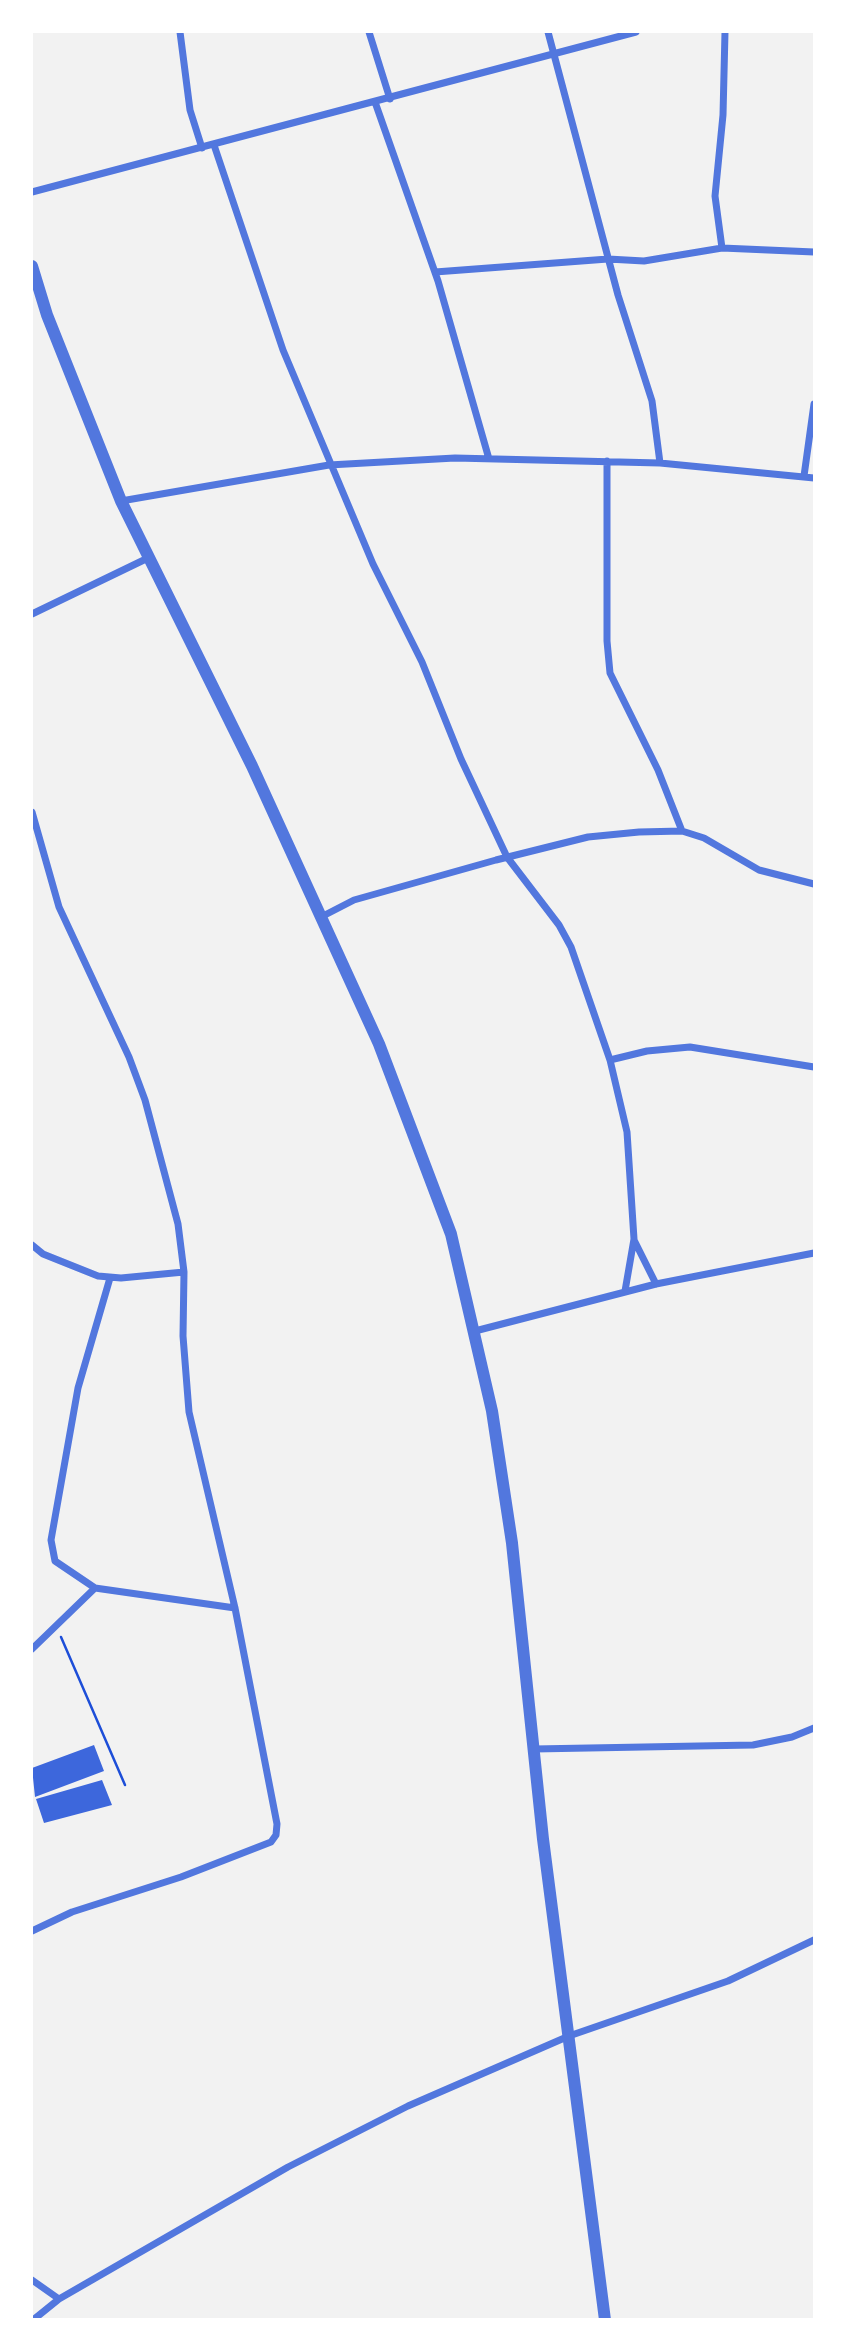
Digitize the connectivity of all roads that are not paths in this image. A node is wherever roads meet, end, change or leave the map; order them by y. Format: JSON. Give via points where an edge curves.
{"nodes":[{"id":1,"x":180,"y":32,"type":"edge"},
{"id":2,"x":369,"y":32,"type":"edge"},
{"id":3,"x":548,"y":32,"type":"edge"},
{"id":4,"x":636,"y":32,"type":"edge"},
{"id":5,"x":725,"y":32,"type":"edge"},
{"id":6,"x":553,"y":54,"type":"junction"},
{"id":7,"x":390,"y":99,"type":"junction"},
{"id":8,"x":375,"y":102,"type":"junction"},
{"id":9,"x":214,"y":145,"type":"junction"},
{"id":10,"x":202,"y":148,"type":"junction"},
{"id":11,"x":32,"y":192,"type":"edge"},
{"id":12,"x":722,"y":248,"type":"junction"},
{"id":13,"x":814,"y":252,"type":"edge"},
{"id":14,"x":608,"y":258,"type":"junction"},
{"id":15,"x":32,"y":266,"type":"edge"},
{"id":16,"x":435,"y":272,"type":"junction"},
{"id":17,"x":814,"y":404,"type":"edge"},
{"id":18,"x":489,"y":459,"type":"junction"},
{"id":19,"x":607,"y":461,"type":"junction"},
{"id":20,"x":660,"y":463,"type":"junction"},
{"id":21,"x":329,"y":465,"type":"junction"},
{"id":22,"x":804,"y":476,"type":"junction"},
{"id":23,"x":814,"y":478,"type":"edge"},
{"id":24,"x":121,"y":501,"type":"junction"},
{"id":25,"x":148,"y":558,"type":"junction"},
{"id":26,"x":32,"y":614,"type":"edge"},
{"id":27,"x":32,"y":813,"type":"edge"},
{"id":28,"x":682,"y":831,"type":"junction"},
{"id":29,"x":507,"y":857,"type":"junction"},
{"id":30,"x":814,"y":884,"type":"edge"},
{"id":31,"x":321,"y":917,"type":"junction"},
{"id":32,"x":610,"y":1060,"type":"junction"},
{"id":33,"x":814,"y":1068,"type":"edge"},
{"id":34,"x":634,"y":1239,"type":"junction"},
{"id":35,"x":32,"y":1245,"type":"edge"},
{"id":36,"x":814,"y":1253,"type":"edge"},
{"id":37,"x":184,"y":1272,"type":"junction"},
{"id":38,"x":110,"y":1278,"type":"junction"},
{"id":39,"x":656,"y":1284,"type":"junction"},
{"id":40,"x":625,"y":1291,"type":"junction"},
{"id":41,"x":475,"y":1331,"type":"junction"},
{"id":42,"x":95,"y":1588,"type":"junction"},
{"id":43,"x":236,"y":1608,"type":"junction"},
{"id":44,"x":32,"y":1649,"type":"edge"},
{"id":45,"x":814,"y":1728,"type":"edge"},
{"id":46,"x":534,"y":1749,"type":"junction"},
{"id":47,"x":32,"y":1931,"type":"edge"},
{"id":48,"x":814,"y":1940,"type":"edge"},
{"id":49,"x":569,"y":2036,"type":"junction"},
{"id":50,"x":32,"y":2280,"type":"edge"},
{"id":51,"x":59,"y":2299,"type":"junction"},
{"id":52,"x":33,"y":2319,"type":"edge"},
{"id":53,"x":605,"y":2319,"type":"edge"}],
"edges":[{"from":1,"to":10,"type":"street","via":[[190,110]]},
{"from":2,"to":7,"type":"street"},
{"from":3,"to":6,"type":"street"},
{"from":4,"to":6,"type":"street"},
{"from":5,"to":12,"type":"street","via":[[715,196]]},
{"from":6,"to":7,"type":"street"},
{"from":6,"to":14,"type":"street"},
{"from":7,"to":8,"type":"street"},
{"from":8,"to":9,"type":"street"},
{"from":8,"to":16,"type":"street"},
{"from":9,"to":10,"type":"street"},
{"from":9,"to":21,"type":"street","via":[[283,350]]},
{"from":10,"to":11,"type":"street"},
{"from":12,"to":13,"type":"street"},
{"from":12,"to":14,"type":"street","via":[[644,261]]},
{"from":14,"to":16,"type":"street"},
{"from":14,"to":20,"type":"street","via":[[652,401]]},
{"from":15,"to":24,"type":"street"},
{"from":16,"to":18,"type":"street"},
{"from":17,"to":22,"type":"street"},
{"from":18,"to":19,"type":"street"},
{"from":18,"to":21,"type":"street"},
{"from":19,"to":20,"type":"street"},
{"from":19,"to":28,"type":"street","via":[[610,673]]},
{"from":20,"to":22,"type":"street"},
{"from":21,"to":24,"type":"street"},
{"from":21,"to":29,"type":"street"},
{"from":22,"to":23,"type":"street"},
{"from":24,"to":25,"type":"street"},
{"from":25,"to":26,"type":"street"},
{"from":25,"to":31,"type":"street"},
{"from":27,"to":37,"type":"street","via":[[59,907],[145,1100],[178,1224]]},
{"from":28,"to":29,"type":"street","via":[[588,837]]},
{"from":28,"to":30,"type":"street","via":[[704,838],[759,870]]},
{"from":29,"to":31,"type":"street","via":[[354,901]]},
{"from":29,"to":32,"type":"street","via":[[559,925]]},
{"from":31,"to":41,"type":"street","via":[[379,1044],[452,1234]]},
{"from":32,"to":33,"type":"street","via":[[690,1047]]},
{"from":32,"to":34,"type":"street","via":[[627,1132]]},
{"from":34,"to":39,"type":"street"},
{"from":34,"to":40,"type":"street"},
{"from":35,"to":38,"type":"street","via":[[43,1254]]},
{"from":36,"to":39,"type":"street"},
{"from":37,"to":38,"type":"street"},
{"from":37,"to":43,"type":"street","via":[[189,1412]]},
{"from":38,"to":42,"type":"street","via":[[78,1388],[51,1540],[55,1561]]},
{"from":39,"to":40,"type":"street"},
{"from":40,"to":41,"type":"street"},
{"from":41,"to":46,"type":"street","via":[[512,1543]]},
{"from":42,"to":43,"type":"street"},
{"from":42,"to":44,"type":"street"},
{"from":43,"to":47,"type":"street","via":[[276,1835],[271,1842],[72,1912]]},
{"from":45,"to":46,"type":"street","via":[[753,1745]]},
{"from":46,"to":49,"type":"street"},
{"from":48,"to":49,"type":"street","via":[[728,1982]]},
{"from":49,"to":51,"type":"street","via":[[408,2106],[288,2167]]},
{"from":49,"to":53,"type":"street"},
{"from":50,"to":51,"type":"street"},
{"from":51,"to":52,"type":"street"}]}
